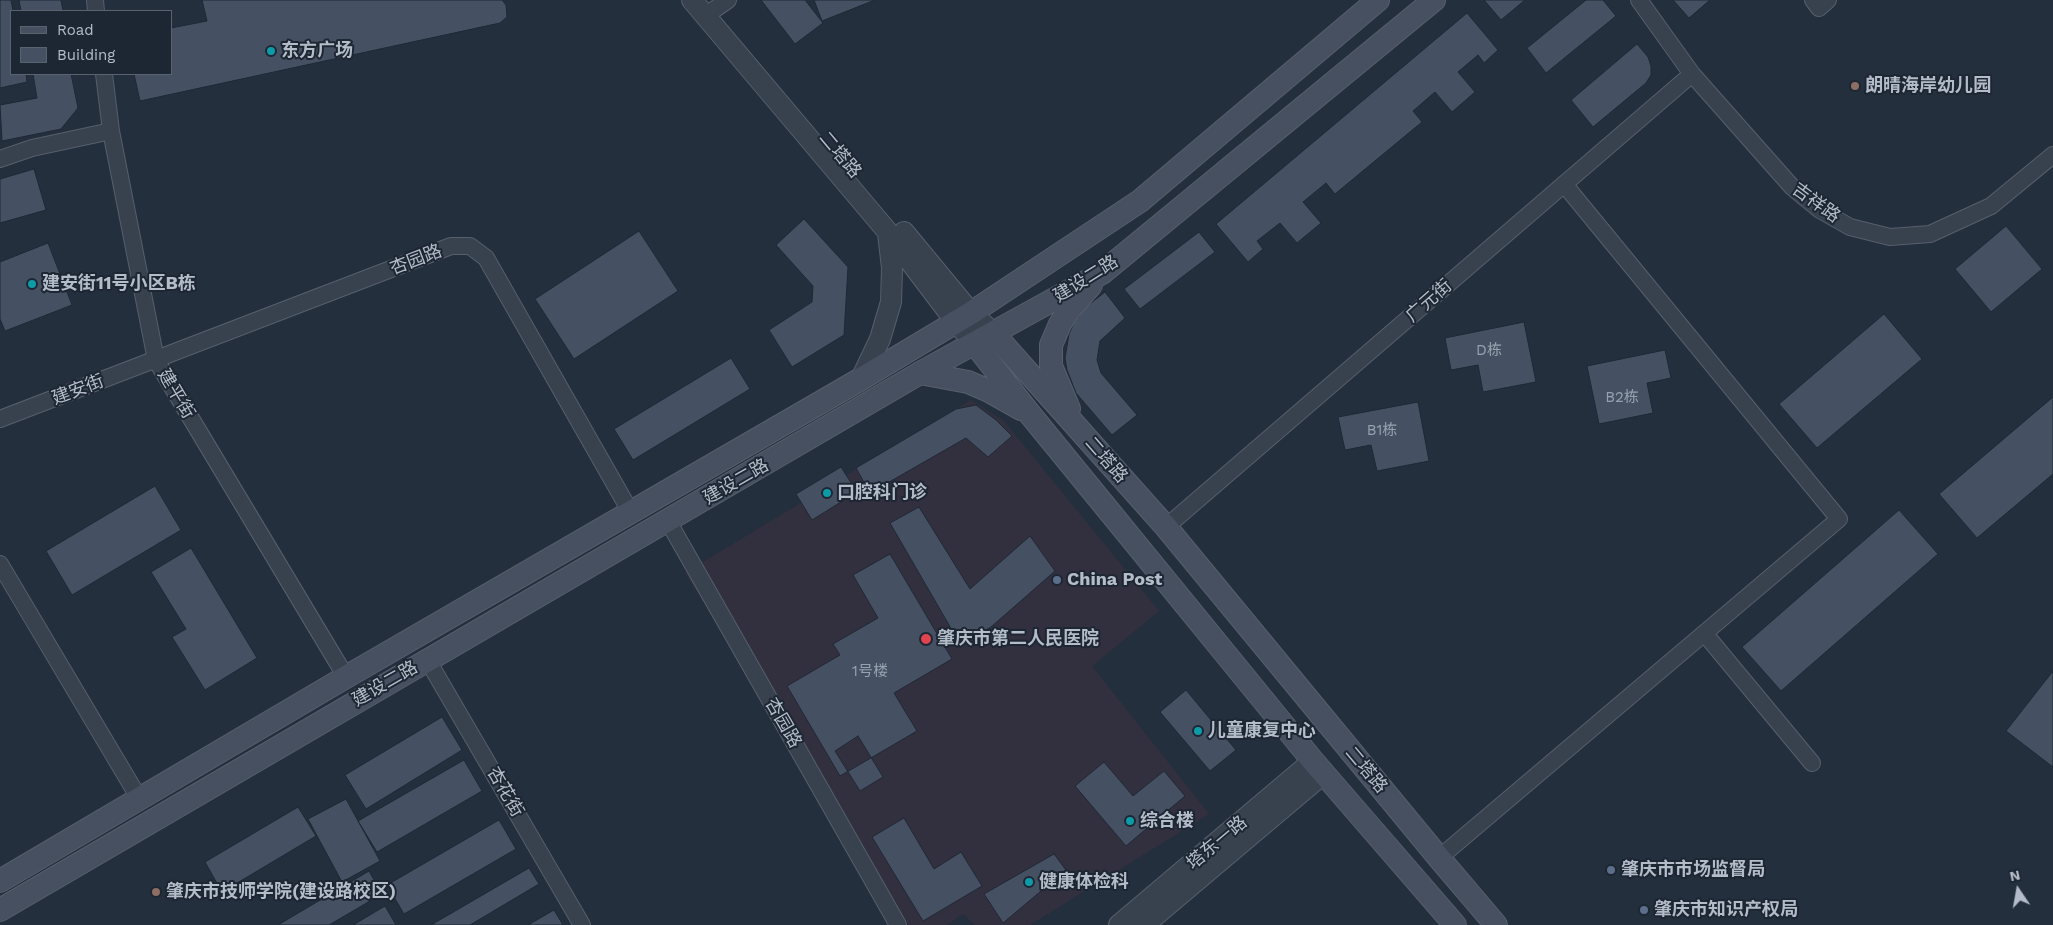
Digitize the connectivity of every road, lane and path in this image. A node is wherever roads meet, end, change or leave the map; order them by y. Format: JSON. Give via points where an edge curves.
{"nodes":[{"id":1,"x":692,"y":0,"type":"edge"},
{"id":2,"x":1378,"y":0,"type":"edge"},
{"id":3,"x":1434,"y":0,"type":"edge"},
{"id":4,"x":1639,"y":0,"type":"edge"},
{"id":5,"x":1813,"y":0,"type":"edge"},
{"id":6,"x":1828,"y":0,"type":"edge"},
{"id":7,"x":715,"y":6,"type":"edge"},
{"id":8,"x":1692,"y":74,"type":"junction"},
{"id":9,"x":104,"y":75,"type":"edge"},
{"id":10,"x":111,"y":131,"type":"junction"},
{"id":11,"x":2053,"y":155,"type":"edge"},
{"id":12,"x":0,"y":159,"type":"edge"},
{"id":13,"x":1564,"y":184,"type":"junction"},
{"id":14,"x":1140,"y":201,"type":"junction"},
{"id":15,"x":1156,"y":228,"type":"junction"},
{"id":16,"x":887,"y":231,"type":"junction"},
{"id":17,"x":1102,"y":273,"type":"junction"},
{"id":18,"x":964,"y":318,"type":"junction"},
{"id":19,"x":984,"y":338,"type":"junction"},
{"id":20,"x":156,"y":360,"type":"junction"},
{"id":21,"x":920,"y":373,"type":"junction"},
{"id":22,"x":861,"y":379,"type":"junction"},
{"id":23,"x":1029,"y":413,"type":"junction"},
{"id":24,"x":0,"y":419,"type":"edge"},
{"id":25,"x":1076,"y":426,"type":"junction"},
{"id":26,"x":630,"y":511,"type":"junction"},
{"id":27,"x":668,"y":521,"type":"junction"},
{"id":28,"x":1166,"y":528,"type":"junction"},
{"id":29,"x":0,"y":564,"type":"edge"},
{"id":30,"x":1705,"y":634,"type":"junction"},
{"id":31,"x":427,"y":659,"type":"junction"},
{"id":32,"x":346,"y":677,"type":"junction"},
{"id":33,"x":1812,"y":762,"type":"dead end"},
{"id":34,"x":1319,"y":767,"type":"junction"},
{"id":35,"x":138,"y":798,"type":"junction"},
{"id":36,"x":1439,"y":858,"type":"junction"},
{"id":37,"x":0,"y":881,"type":"edge"},
{"id":38,"x":0,"y":910,"type":"edge"},
{"id":39,"x":582,"y":925,"type":"edge"},
{"id":40,"x":898,"y":925,"type":"edge"},
{"id":41,"x":1119,"y":925,"type":"edge"},
{"id":42,"x":1144,"y":925,"type":"edge"},
{"id":43,"x":1455,"y":925,"type":"edge"},
{"id":44,"x":1496,"y":925,"type":"edge"}],
"edges":[{"from":1,"to":7,"type":"street","name":"二塔路"},
{"from":2,"to":14,"type":"main road","name":"建设二路"},
{"from":3,"to":15,"type":"main road","name":"建设二路"},
{"from":4,"to":8,"type":"street","name":"吉祥路"},
{"from":5,"to":6,"type":"street","via":[[1819,8]]},
{"from":7,"to":16,"type":"street","name":"二塔路"},
{"from":7,"to":18,"type":"street","name":"二塔路"},
{"from":8,"to":11,"type":"street","name":"吉祥路","via":[[1792,187],[1820,210],[1850,227],[1890,236],[1930,234],[1991,206]]},
{"from":8,"to":13,"type":"street","name":"广元街"},
{"from":9,"to":10,"type":"street","name":"建平街"},
{"from":10,"to":12,"type":"street","via":[[32,148]]},
{"from":10,"to":20,"type":"street","name":"建平街"},
{"from":13,"to":28,"type":"street","name":"广元街"},
{"from":13,"to":30,"type":"street","via":[[1839,519]]},
{"from":14,"to":15,"type":"main road","via":[[1140,213],[1147,224]]},
{"from":14,"to":18,"type":"main road","name":"建设二路"},
{"from":15,"to":17,"type":"main road","name":"建设二路"},
{"from":16,"to":18,"type":"street","name":"二塔路"},
{"from":16,"to":22,"type":"street","via":[[892,302],[880,339]]},
{"from":17,"to":19,"type":"main road","name":"建设二路"},
{"from":17,"to":25,"type":"main road","via":[[1069,310],[1051,345],[1051,366]]},
{"from":18,"to":19,"type":"street"},
{"from":18,"to":22,"type":"main road","name":"建设二路"},
{"from":19,"to":21,"type":"main road","name":"建设二路"},
{"from":19,"to":23,"type":"main road","name":"二塔路"},
{"from":19,"to":25,"type":"main road","name":"二塔路"},
{"from":20,"to":24,"type":"street","name":"建安街"},
{"from":20,"to":26,"type":"street","name":"杏园路","via":[[452,246],[470,246],[486,258]]},
{"from":20,"to":32,"type":"street","name":"建平街"},
{"from":21,"to":23,"type":"main road","via":[[968,382]]},
{"from":21,"to":27,"type":"main road","name":"建设二路"},
{"from":22,"to":26,"type":"main road","name":"建设二路"},
{"from":23,"to":34,"type":"main road","name":"二塔路"},
{"from":25,"to":28,"type":"main road","name":"二塔路"},
{"from":26,"to":32,"type":"main road","name":"建设二路"},
{"from":27,"to":31,"type":"main road","name":"建设二路"},
{"from":27,"to":40,"type":"street","name":"杏园路"},
{"from":28,"to":36,"type":"main road","name":"二塔路"},
{"from":29,"to":35,"type":"street"},
{"from":30,"to":33,"type":"street"},
{"from":30,"to":36,"type":"street"},
{"from":31,"to":38,"type":"main road","name":"建设二路"},
{"from":31,"to":39,"type":"street","name":"杏花街"},
{"from":32,"to":35,"type":"main road","name":"建设二路"},
{"from":34,"to":41,"type":"street","name":"塔东一路"},
{"from":34,"to":42,"type":"street","name":"塔东一路"},
{"from":34,"to":43,"type":"main road","name":"二塔路"},
{"from":35,"to":37,"type":"main road","name":"建设二路"},
{"from":36,"to":44,"type":"main road","name":"二塔路"}]}
